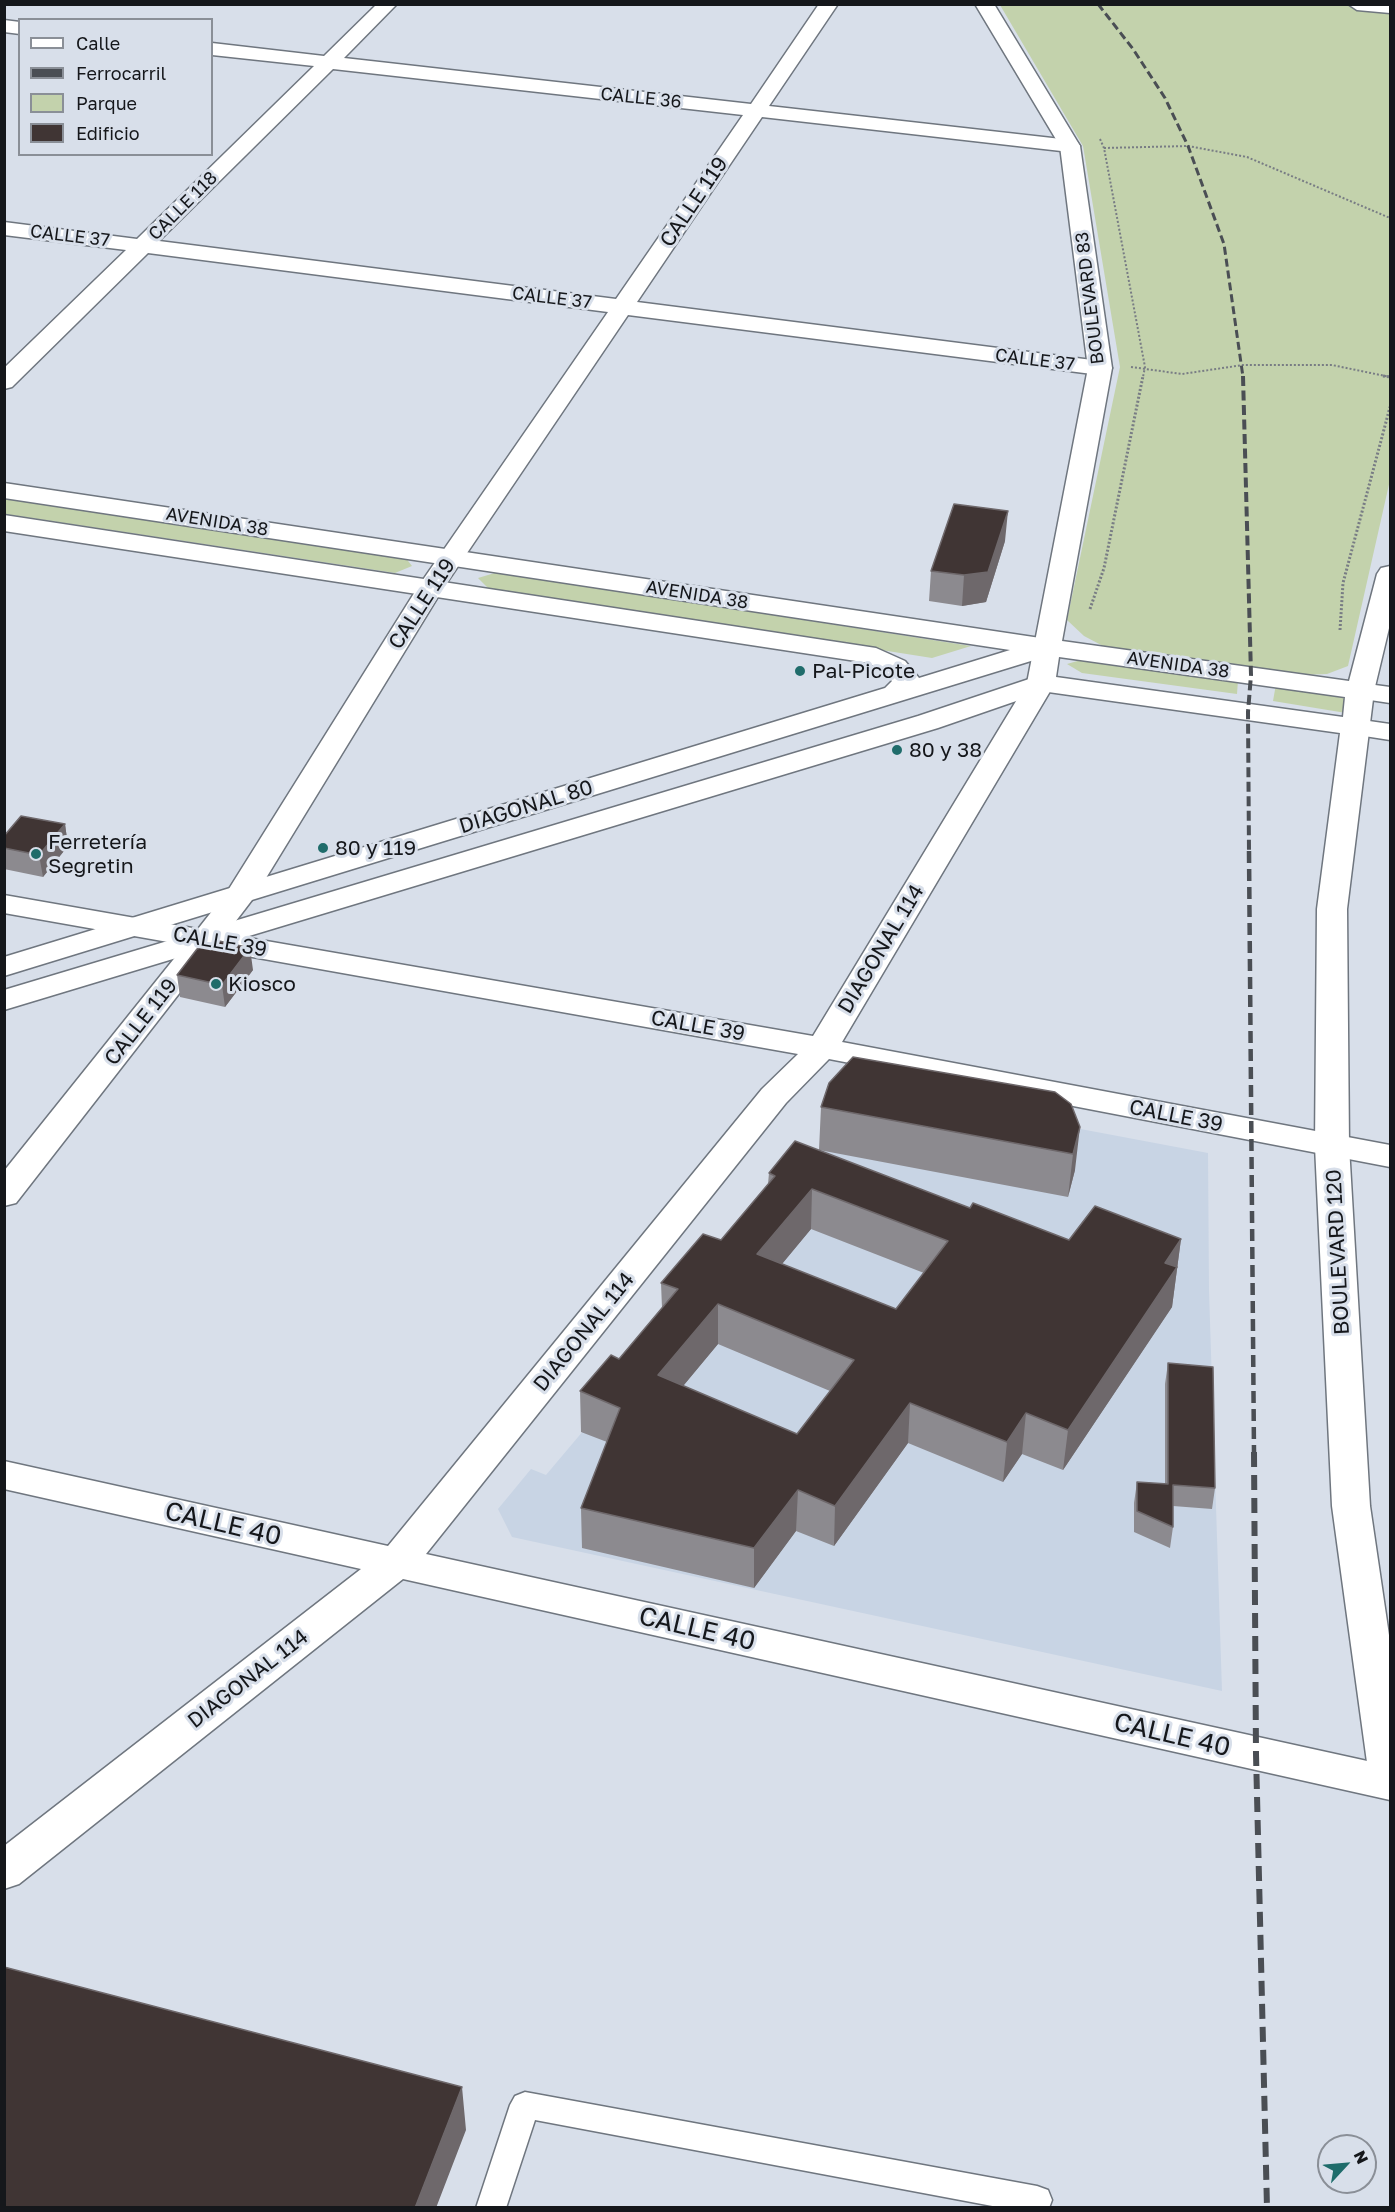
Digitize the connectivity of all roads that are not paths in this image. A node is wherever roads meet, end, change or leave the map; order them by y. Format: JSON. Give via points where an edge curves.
{"nodes":[{"id":1,"x":388,"y":4,"type":"edge"},
{"id":2,"x":829,"y":4,"type":"edge"},
{"id":3,"x":984,"y":4,"type":"edge"},
{"id":4,"x":1357,"y":4,"type":"edge"},
{"id":5,"x":1390,"y":8,"type":"edge"},
{"id":6,"x":213,"y":49,"type":"edge"},
{"id":7,"x":329,"y":63,"type":"junction"},
{"id":8,"x":757,"y":111,"type":"junction"},
{"id":9,"x":1070,"y":146,"type":"junction"},
{"id":10,"x":4,"y":228,"type":"edge"},
{"id":11,"x":143,"y":246,"type":"junction"},
{"id":12,"x":622,"y":307,"type":"junction"},
{"id":13,"x":1100,"y":368,"type":"junction"},
{"id":14,"x":4,"y":382,"type":"edge"},
{"id":15,"x":4,"y":490,"type":"edge"},
{"id":16,"x":4,"y":523,"type":"edge"},
{"id":17,"x":452,"y":557,"type":"junction"},
{"id":18,"x":1390,"y":574,"type":"edge"},
{"id":19,"x":431,"y":587,"type":"junction"},
{"id":20,"x":1047,"y":647,"type":"junction"},
{"id":21,"x":1041,"y":683,"type":"junction"},
{"id":22,"x":1360,"y":691,"type":"junction"},
{"id":23,"x":895,"y":693,"type":"junction"},
{"id":24,"x":1390,"y":695,"type":"edge"},
{"id":25,"x":1355,"y":727,"type":"junction"},
{"id":26,"x":1390,"y":732,"type":"edge"},
{"id":27,"x":240,"y":896,"type":"junction"},
{"id":28,"x":4,"y":904,"type":"edge"},
{"id":29,"x":134,"y":927,"type":"junction"},
{"id":30,"x":206,"y":939,"type":"junction"},
{"id":31,"x":4,"y":967,"type":"edge"},
{"id":32,"x":4,"y":1000,"type":"edge"},
{"id":33,"x":822,"y":1048,"type":"junction"},
{"id":34,"x":1332,"y":1146,"type":"junction"},
{"id":35,"x":1390,"y":1156,"type":"edge"},
{"id":36,"x":4,"y":1195,"type":"edge"},
{"id":37,"x":4,"y":1475,"type":"edge"},
{"id":38,"x":397,"y":1563,"type":"junction"},
{"id":39,"x":1390,"y":1777,"type":"edge"},
{"id":40,"x":1390,"y":1783,"type":"edge"},
{"id":41,"x":4,"y":1871,"type":"edge"},
{"id":42,"x":1037,"y":2200,"type":"dead end"},
{"id":43,"x":491,"y":2208,"type":"edge"}],
"edges":[{"from":1,"to":7,"type":"street","name":"CALLE 118"},
{"from":2,"to":8,"type":"street","name":"CALLE 119"},
{"from":3,"to":9,"type":"street","name":"BOULEVARD 83"},
{"from":4,"to":5,"type":"street"},
{"from":6,"to":7,"type":"street","name":"CALLE 36"},
{"from":7,"to":8,"type":"street","name":"CALLE 36"},
{"from":7,"to":11,"type":"street","name":"CALLE 118"},
{"from":8,"to":9,"type":"street","name":"CALLE 36"},
{"from":8,"to":12,"type":"street","name":"CALLE 119"},
{"from":9,"to":13,"type":"street","name":"BOULEVARD 83"},
{"from":10,"to":11,"type":"street","name":"CALLE 37"},
{"from":11,"to":12,"type":"street","name":"CALLE 37"},
{"from":11,"to":14,"type":"street","name":"CALLE 118"},
{"from":12,"to":13,"type":"street","name":"CALLE 37"},
{"from":12,"to":17,"type":"street","name":"CALLE 119"},
{"from":13,"to":20,"type":"street","name":"BOULEVARD 83"},
{"from":15,"to":17,"type":"street","name":"AVENIDA 38"},
{"from":16,"to":19,"type":"street","name":"AVENIDA 38"},
{"from":17,"to":19,"type":"street","name":"CALLE 119"},
{"from":17,"to":20,"type":"street","name":"AVENIDA 38"},
{"from":18,"to":22,"type":"street","name":"BOULEVARD 120"},
{"from":19,"to":23,"type":"street","name":"AVENIDA 38","via":[[876,656],[896,667],[908,681]]},
{"from":19,"to":27,"type":"street","name":"CALLE 119"},
{"from":20,"to":21,"type":"street","name":"BOULEVARD 83"},
{"from":20,"to":22,"type":"street","name":"AVENIDA 38"},
{"from":20,"to":23,"type":"street","name":"DIAGONAL 80"},
{"from":21,"to":25,"type":"street","name":"AVENIDA 38"},
{"from":21,"to":30,"type":"street","name":"DIAGONAL 80","via":[[918,725]]},
{"from":21,"to":33,"type":"street","name":"DIAGONAL 114"},
{"from":22,"to":24,"type":"street","name":"AVENIDA 38"},
{"from":22,"to":25,"type":"street","name":"BOULEVARD 120"},
{"from":23,"to":27,"type":"street","name":"DIAGONAL 80"},
{"from":25,"to":26,"type":"street","name":"AVENIDA 38"},
{"from":25,"to":34,"type":"street","name":"BOULEVARD 120","via":[[1332,909]]},
{"from":27,"to":29,"type":"street","name":"DIAGONAL 80"},
{"from":27,"to":30,"type":"street","name":"CALLE 119"},
{"from":28,"to":29,"type":"street","name":"CALLE 39"},
{"from":29,"to":30,"type":"street","name":"CALLE 39"},
{"from":29,"to":31,"type":"street","name":"DIAGONAL 80"},
{"from":30,"to":32,"type":"street","name":"DIAGONAL 80"},
{"from":30,"to":33,"type":"street","name":"CALLE 39"},
{"from":30,"to":36,"type":"street","name":"CALLE 119"},
{"from":33,"to":34,"type":"street","name":"CALLE 39"},
{"from":33,"to":38,"type":"street","name":"DIAGONAL 114","via":[[774,1096]]},
{"from":34,"to":35,"type":"street","name":"CALLE 39"},
{"from":34,"to":39,"type":"street","name":"BOULEVARD 120","via":[[1352,1506]]},
{"from":37,"to":38,"type":"street","name":"CALLE 40"},
{"from":38,"to":40,"type":"street","name":"CALLE 40"},
{"from":38,"to":41,"type":"street","name":"DIAGONAL 114"},
{"from":42,"to":43,"type":"lane","via":[[525,2105]]}]}
